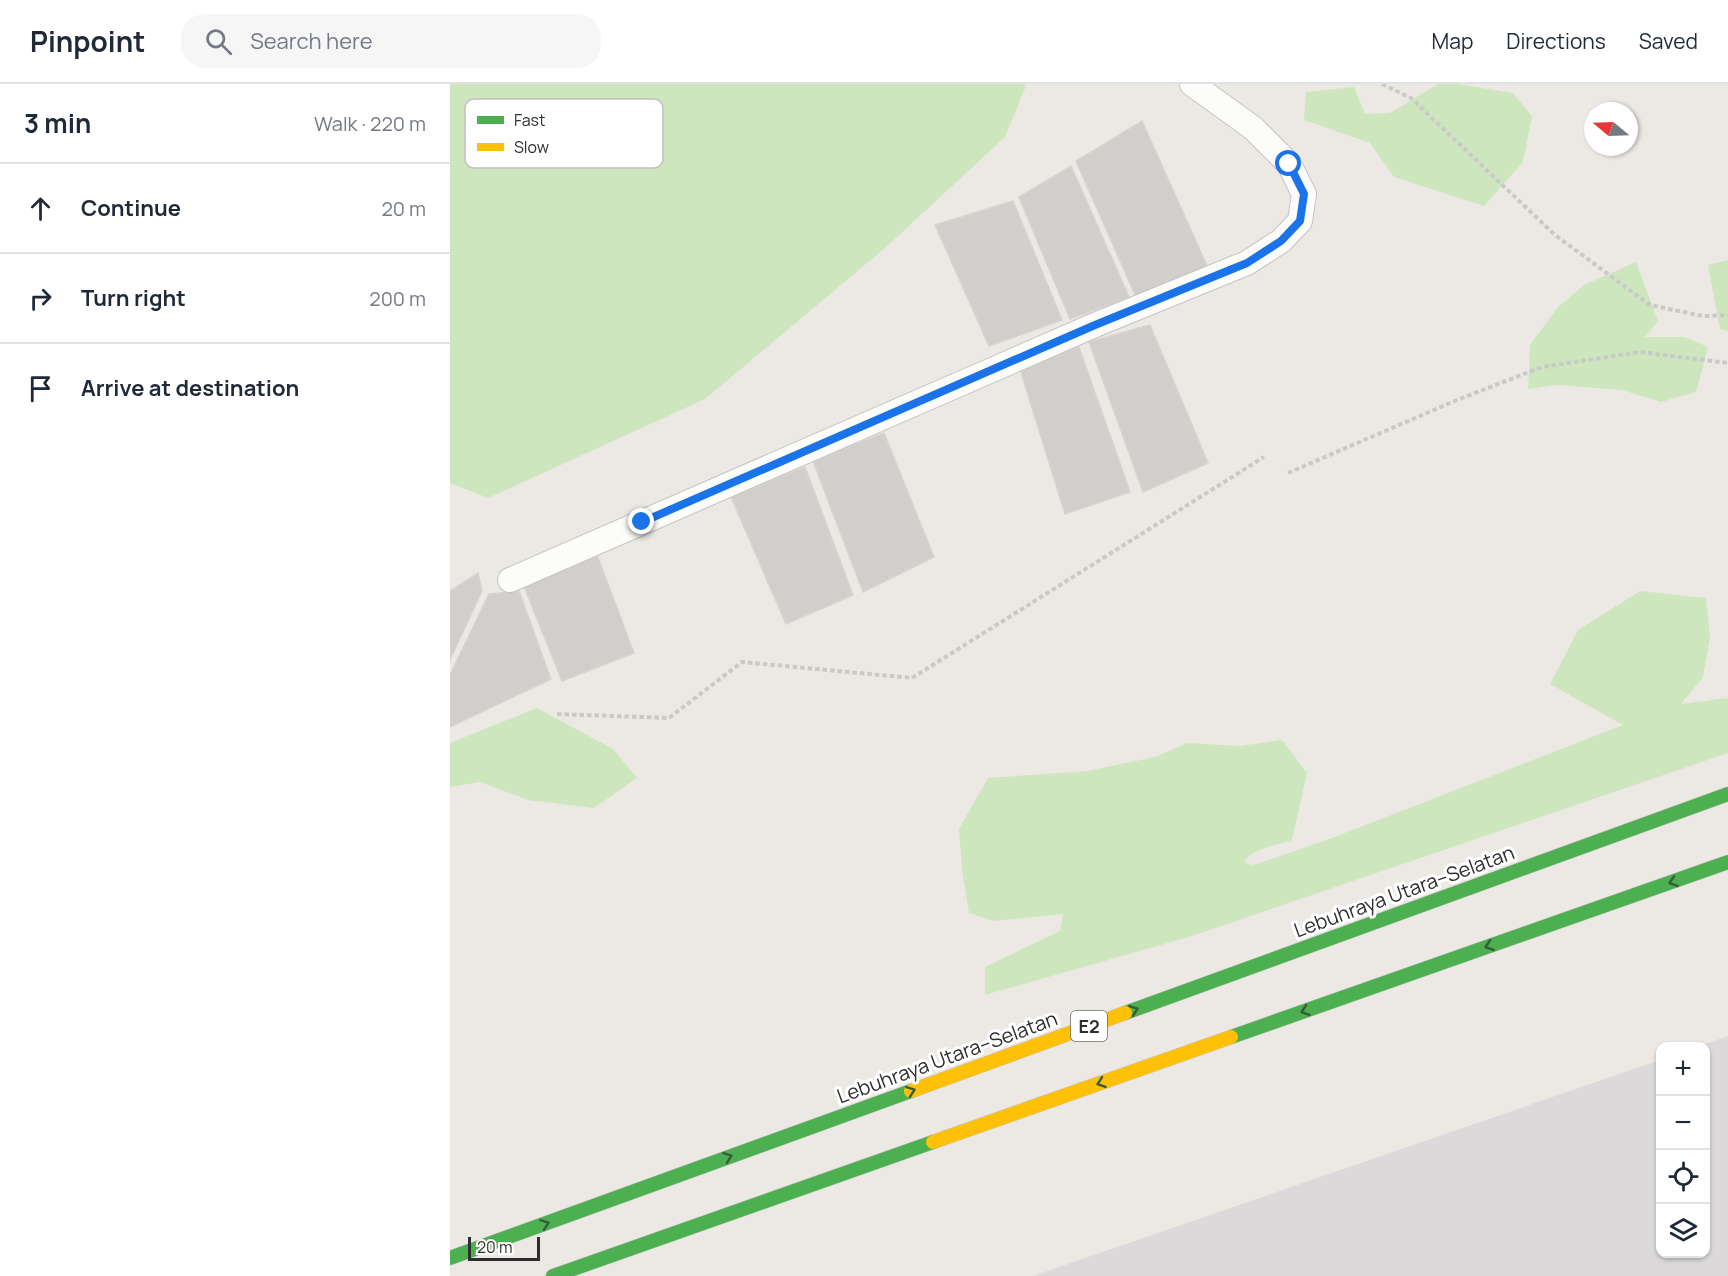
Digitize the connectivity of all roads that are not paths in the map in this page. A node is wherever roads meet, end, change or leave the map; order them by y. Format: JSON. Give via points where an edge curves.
{"nodes":[{"id":1,"x":1192,"y":84,"type":"edge"},
{"id":2,"x":510,"y":580,"type":"dead end"},
{"id":3,"x":1728,"y":794,"type":"edge"},
{"id":4,"x":1728,"y":862,"type":"edge"},
{"id":5,"x":450,"y":1258,"type":"edge"},
{"id":6,"x":553,"y":1276,"type":"edge"}],
"edges":[{"from":1,"to":2,"type":"street","via":[[1253,128],[1289,164],[1304,194],[1300,221],[1281,241],[1247,263],[1095,325]]},
{"from":5,"to":3,"type":"highway","name":"Lebuhraya Utara–Selatan","number":"E2","one_way":true},
{"from":4,"to":6,"type":"highway","one_way":true}]}
